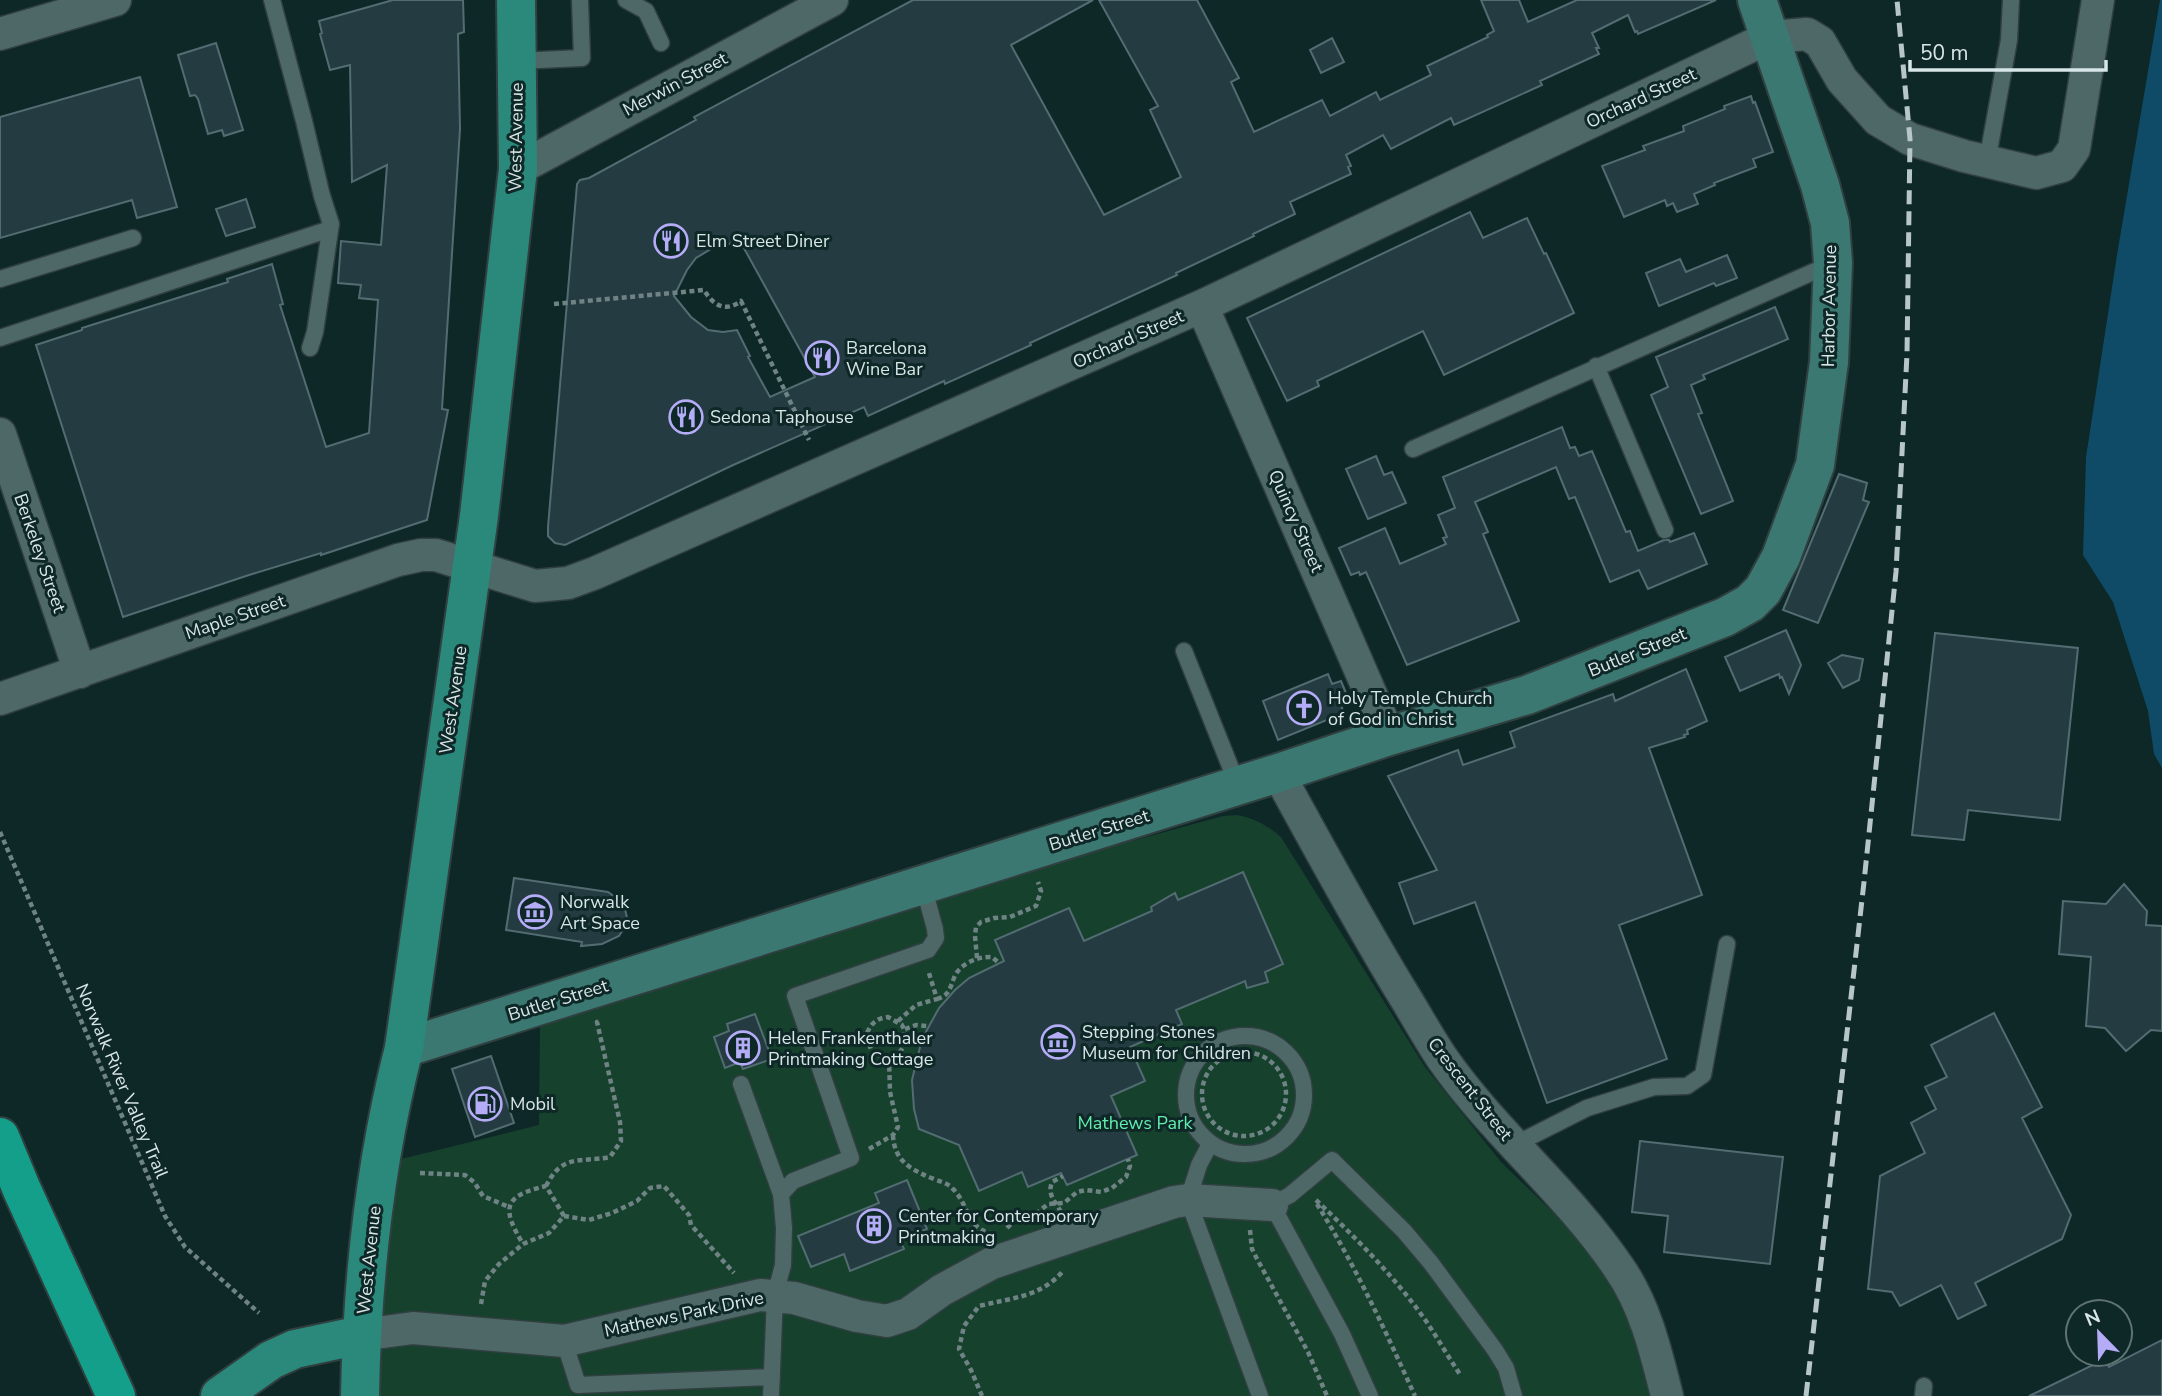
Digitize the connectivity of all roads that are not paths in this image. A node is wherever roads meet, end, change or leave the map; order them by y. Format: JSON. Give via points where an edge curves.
{"nodes":[{"id":1,"x":116,"y":0,"type":"edge"},
{"id":2,"x":272,"y":0,"type":"edge"},
{"id":3,"x":516,"y":0,"type":"edge"},
{"id":4,"x":580,"y":0,"type":"edge"},
{"id":5,"x":626,"y":0,"type":"edge"},
{"id":6,"x":832,"y":0,"type":"edge"},
{"id":7,"x":1757,"y":0,"type":"edge"},
{"id":8,"x":2011,"y":0,"type":"edge"},
{"id":9,"x":2098,"y":0,"type":"edge"},
{"id":10,"x":0,"y":34,"type":"edge"},
{"id":11,"x":1770,"y":37,"type":"junction"},
{"id":12,"x":661,"y":43,"type":"dead end"},
{"id":13,"x":517,"y":61,"type":"junction"},
{"id":14,"x":1987,"y":162,"type":"junction"},
{"id":15,"x":518,"y":169,"type":"junction"},
{"id":16,"x":330,"y":229,"type":"junction"},
{"id":17,"x":133,"y":238,"type":"dead end"},
{"id":18,"x":1833,"y":263,"type":"junction"},
{"id":19,"x":0,"y":279,"type":"edge"},
{"id":20,"x":1202,"y":306,"type":"junction"},
{"id":21,"x":0,"y":338,"type":"edge"},
{"id":22,"x":310,"y":348,"type":"dead end"},
{"id":23,"x":1596,"y":366,"type":"junction"},
{"id":24,"x":0,"y":434,"type":"edge"},
{"id":25,"x":1413,"y":449,"type":"dead end"},
{"id":26,"x":1665,"y":530,"type":"dead end"},
{"id":27,"x":472,"y":567,"type":"junction"},
{"id":28,"x":1773,"y":573,"type":"joint"},
{"id":29,"x":1184,"y":651,"type":"dead end"},
{"id":30,"x":80,"y":672,"type":"junction"},
{"id":31,"x":0,"y":699,"type":"edge"},
{"id":32,"x":1389,"y":736,"type":"junction"},
{"id":33,"x":1278,"y":773,"type":"junction"},
{"id":34,"x":1238,"y":786,"type":"junction"},
{"id":35,"x":923,"y":885,"type":"junction"},
{"id":36,"x":1727,"y":944,"type":"dead end"},
{"id":37,"x":404,"y":1048,"type":"junction"},
{"id":38,"x":741,"y":1084,"type":"dead end"},
{"id":39,"x":0,"y":1137,"type":"edge"},
{"id":40,"x":1210,"y":1143,"type":"junction"},
{"id":41,"x":1514,"y":1145,"type":"junction"},
{"id":42,"x":22,"y":1191,"type":"junction"},
{"id":43,"x":781,"y":1194,"type":"junction"},
{"id":44,"x":1188,"y":1200,"type":"junction"},
{"id":45,"x":1261,"y":1213,"type":"junction"},
{"id":46,"x":775,"y":1295,"type":"junction"},
{"id":47,"x":361,"y":1335,"type":"junction"},
{"id":48,"x":564,"y":1340,"type":"junction"},
{"id":49,"x":772,"y":1377,"type":"junction"},
{"id":50,"x":94,"y":1396,"type":"edge"},
{"id":51,"x":116,"y":1396,"type":"edge"},
{"id":52,"x":220,"y":1396,"type":"edge"},
{"id":53,"x":360,"y":1396,"type":"edge"},
{"id":54,"x":771,"y":1396,"type":"edge"},
{"id":55,"x":1260,"y":1396,"type":"edge"},
{"id":56,"x":1370,"y":1396,"type":"edge"},
{"id":57,"x":1514,"y":1396,"type":"edge"},
{"id":58,"x":1667,"y":1396,"type":"edge"}],
"edges":[{"from":1,"to":10,"type":"street"},
{"from":2,"to":16,"type":"lane"},
{"from":3,"to":13,"type":"main road","name":"West Avenue"},
{"from":4,"to":13,"type":"lane","via":[[582,58]]},
{"from":5,"to":12,"type":"lane","via":[[646,11]]},
{"from":6,"to":15,"type":"street","name":"Merwin Street"},
{"from":7,"to":11,"type":"main road","name":"Harbor Avenue"},
{"from":8,"to":14,"type":"lane","via":[[2009,40]]},
{"from":9,"to":14,"type":"street","via":[[2074,149],[2062,166],[2036,173]]},
{"from":11,"to":14,"type":"street","via":[[1807,34],[1820,42],[1842,80],[1878,120],[1910,139]]},
{"from":11,"to":18,"type":"main road","name":"Harbor Avenue","via":[[1820,185]]},
{"from":11,"to":20,"type":"street","name":"Orchard Street"},
{"from":13,"to":15,"type":"main road","name":"West Avenue"},
{"from":15,"to":27,"type":"main road","name":"West Avenue"},
{"from":16,"to":21,"type":"lane"},
{"from":16,"to":22,"type":"lane"},
{"from":17,"to":19,"type":"lane"},
{"from":18,"to":23,"type":"lane"},
{"from":18,"to":28,"type":"main road","name":"Harbor Avenue","via":[[1829,362],[1815,465]]},
{"from":20,"to":27,"type":"street","name":"Orchard Street","via":[[568,583],[535,586]]},
{"from":20,"to":32,"type":"street","name":"Quincy Street"},
{"from":23,"to":25,"type":"lane"},
{"from":23,"to":26,"type":"lane"},
{"from":24,"to":30,"type":"street","name":"Berkeley Street"},
{"from":27,"to":30,"type":"street","name":"Maple Street","via":[[436,555],[398,560]]},
{"from":27,"to":37,"type":"main road","name":"West Avenue"},
{"from":28,"to":32,"type":"main road","name":"Butler Street","via":[[1750,603],[1725,617],[1527,695]]},
{"from":29,"to":34,"type":"lane"},
{"from":30,"to":31,"type":"street","name":"Maple Street"},
{"from":32,"to":33,"type":"main road","name":"Butler Street"},
{"from":33,"to":34,"type":"main road","name":"Butler Street"},
{"from":33,"to":41,"type":"street","name":"Crescent Street","via":[[1365,932],[1442,1058]]},
{"from":34,"to":35,"type":"main road","name":"Butler Street"},
{"from":35,"to":37,"type":"main road","name":"Butler Street"},
{"from":35,"to":43,"type":"lane","via":[[936,938],[928,950],[796,996],[851,1158],[793,1181]]},
{"from":36,"to":41,"type":"lane","via":[[1703,1075],[1687,1086],[1654,1087],[1587,1108]]},
{"from":37,"to":47,"type":"main road","name":"West Avenue","via":[[389,1108],[369,1239]]},
{"from":38,"to":43,"type":"lane"},
{"from":39,"to":42,"type":"highway"},
{"from":40,"to":40,"type":"lane","via":[[1227,1152],[1264,1152],[1294,1128],[1304,1092],[1290,1057],[1276,1045],[1244,1036],[1220,1042],[1200,1056],[1186,1086],[1186,1102],[1198,1132]]},
{"from":40,"to":44,"type":"lane"},
{"from":41,"to":58,"type":"street","name":"Crescent Street","via":[[1620,1269],[1654,1343]]},
{"from":42,"to":50,"type":"highway"},
{"from":42,"to":51,"type":"highway"},
{"from":43,"to":46,"type":"lane","via":[[783,1265]]},
{"from":44,"to":45,"type":"street","name":"Mathews Park Drive"},
{"from":44,"to":46,"type":"street","name":"Mathews Park Drive","via":[[992,1262],[908,1314],[887,1321]]},
{"from":44,"to":55,"type":"lane"},
{"from":45,"to":56,"type":"lane","via":[[1342,1334]]},
{"from":45,"to":57,"type":"lane","via":[[1332,1160],[1431,1263],[1495,1350]]},
{"from":46,"to":48,"type":"street","name":"Mathews Park Drive"},
{"from":46,"to":49,"type":"lane"},
{"from":47,"to":48,"type":"street","name":"Mathews Park Drive","via":[[413,1328]]},
{"from":47,"to":52,"type":"main road","via":[[283,1354]]},
{"from":47,"to":53,"type":"main road","name":"West Avenue"},
{"from":48,"to":49,"type":"lane","via":[[578,1385]]},
{"from":49,"to":54,"type":"lane"}]}
